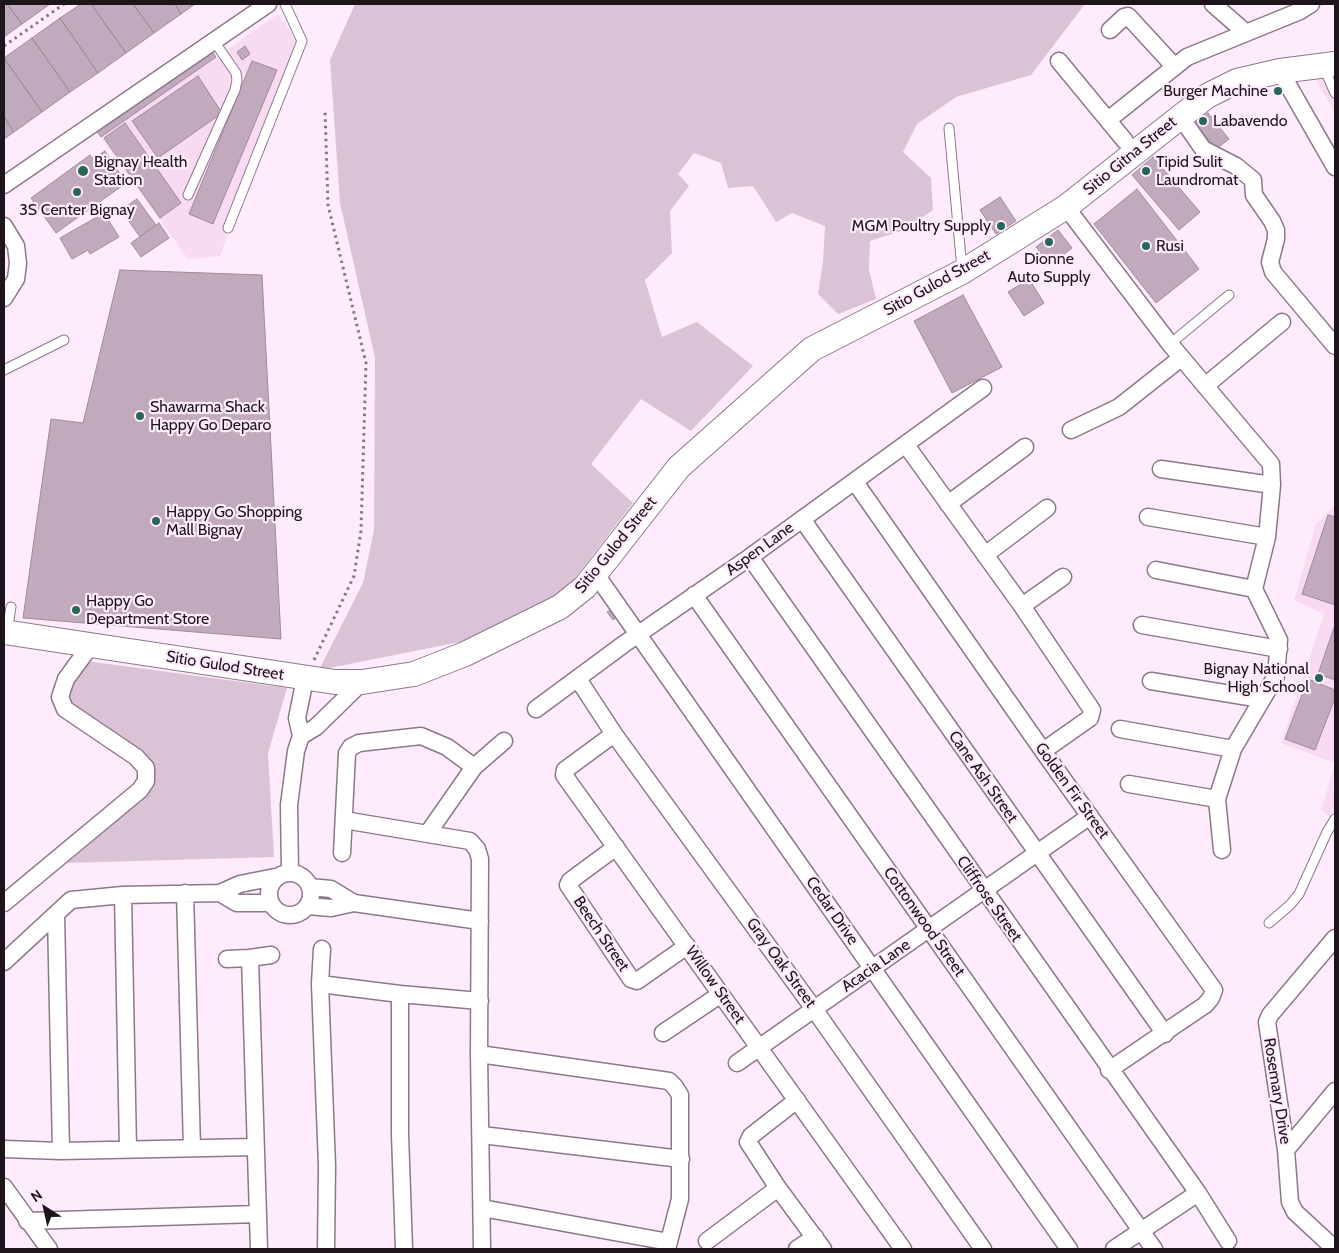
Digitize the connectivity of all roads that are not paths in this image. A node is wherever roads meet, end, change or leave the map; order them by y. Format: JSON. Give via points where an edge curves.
{"nodes":[{"id":1,"x":268,"y":4,"type":"edge"},
{"id":2,"x":286,"y":4,"type":"edge"},
{"id":3,"x":1213,"y":4,"type":"edge"},
{"id":4,"x":1311,"y":4,"type":"edge"},
{"id":5,"x":1110,"y":30,"type":"dead end"},
{"id":6,"x":1245,"y":32,"type":"junction"},
{"id":7,"x":214,"y":40,"type":"junction"},
{"id":8,"x":1059,"y":61,"type":"dead end"},
{"id":9,"x":1329,"y":65,"type":"edge"},
{"id":10,"x":1174,"y":66,"type":"junction"},
{"id":11,"x":1280,"y":70,"type":"junction"},
{"id":12,"x":1335,"y":93,"type":"edge"},
{"id":13,"x":1180,"y":116,"type":"junction"},
{"id":14,"x":1108,"y":120,"type":"junction"},
{"id":15,"x":949,"y":128,"type":"dead end"},
{"id":16,"x":1125,"y":141,"type":"dead end"},
{"id":17,"x":1335,"y":167,"type":"edge"},
{"id":18,"x":4,"y":186,"type":"edge"},
{"id":19,"x":188,"y":195,"type":"dead end"},
{"id":20,"x":1066,"y":207,"type":"junction"},
{"id":21,"x":4,"y":226,"type":"edge"},
{"id":22,"x":228,"y":228,"type":"dead end"},
{"id":23,"x":962,"y":272,"type":"junction"},
{"id":24,"x":1229,"y":295,"type":"dead end"},
{"id":25,"x":4,"y":298,"type":"edge"},
{"id":26,"x":1282,"y":322,"type":"dead end"},
{"id":27,"x":64,"y":340,"type":"dead end"},
{"id":28,"x":1170,"y":344,"type":"junction"},
{"id":29,"x":1335,"y":346,"type":"edge"},
{"id":30,"x":1181,"y":358,"type":"junction"},
{"id":31,"x":4,"y":370,"type":"edge"},
{"id":32,"x":1205,"y":386,"type":"junction"},
{"id":33,"x":983,"y":388,"type":"dead end"},
{"id":34,"x":1071,"y":430,"type":"dead end"},
{"id":35,"x":906,"y":445,"type":"junction"},
{"id":36,"x":1025,"y":447,"type":"dead end"},
{"id":37,"x":1161,"y":469,"type":"dead end"},
{"id":38,"x":855,"y":482,"type":"junction"},
{"id":39,"x":1272,"y":485,"type":"junction"},
{"id":40,"x":948,"y":504,"type":"junction"},
{"id":41,"x":1047,"y":508,"type":"dead end"},
{"id":42,"x":1148,"y":518,"type":"dead end"},
{"id":43,"x":802,"y":519,"type":"junction"},
{"id":44,"x":1267,"y":537,"type":"junction"},
{"id":45,"x":985,"y":555,"type":"junction"},
{"id":46,"x":750,"y":557,"type":"junction"},
{"id":47,"x":1156,"y":570,"type":"dead end"},
{"id":48,"x":595,"y":573,"type":"junction"},
{"id":49,"x":1063,"y":577,"type":"dead end"},
{"id":50,"x":1254,"y":589,"type":"junction"},
{"id":51,"x":694,"y":596,"type":"junction"},
{"id":52,"x":1022,"y":606,"type":"junction"},
{"id":53,"x":11,"y":607,"type":"dead end"},
{"id":54,"x":1142,"y":625,"type":"dead end"},
{"id":55,"x":5,"y":632,"type":"edge"},
{"id":56,"x":638,"y":634,"type":"junction"},
{"id":57,"x":91,"y":645,"type":"junction"},
{"id":58,"x":1279,"y":648,"type":"junction"},
{"id":59,"x":305,"y":679,"type":"junction"},
{"id":60,"x":578,"y":679,"type":"junction"},
{"id":61,"x":1151,"y":681,"type":"dead end"},
{"id":62,"x":362,"y":682,"type":"junction"},
{"id":63,"x":1261,"y":699,"type":"junction"},
{"id":64,"x":536,"y":709,"type":"dead end"},
{"id":65,"x":1120,"y":729,"type":"dead end"},
{"id":66,"x":614,"y":734,"type":"junction"},
{"id":67,"x":301,"y":736,"type":"junction"},
{"id":68,"x":504,"y":741,"type":"dead end"},
{"id":69,"x":1233,"y":749,"type":"junction"},
{"id":70,"x":1042,"y":751,"type":"junction"},
{"id":71,"x":474,"y":767,"type":"junction"},
{"id":72,"x":1129,"y":784,"type":"dead end"},
{"id":73,"x":1216,"y":799,"type":"junction"},
{"id":74,"x":1090,"y":816,"type":"junction"},
{"id":75,"x":1335,"y":819,"type":"edge"},
{"id":76,"x":344,"y":820,"type":"junction"},
{"id":77,"x":428,"y":833,"type":"junction"},
{"id":78,"x":616,"y":847,"type":"junction"},
{"id":79,"x":1222,"y":850,"type":"dead end"},
{"id":80,"x":342,"y":852,"type":"dead end"},
{"id":81,"x":1037,"y":854,"type":"junction"},
{"id":82,"x":283,"y":875,"type":"junction"},
{"id":83,"x":310,"y":887,"type":"junction"},
{"id":84,"x":984,"y":892,"type":"junction"},
{"id":85,"x":185,"y":893,"type":"junction"},
{"id":86,"x":220,"y":893,"type":"junction"},
{"id":87,"x":123,"y":895,"type":"junction"},
{"id":88,"x":4,"y":903,"type":"edge"},
{"id":89,"x":270,"y":903,"type":"junction"},
{"id":90,"x":354,"y":903,"type":"junction"},
{"id":91,"x":308,"y":906,"type":"junction"},
{"id":92,"x":56,"y":914,"type":"junction"},
{"id":93,"x":480,"y":921,"type":"junction"},
{"id":94,"x":1269,"y":923,"type":"dead end"},
{"id":95,"x":929,"y":929,"type":"junction"},
{"id":96,"x":1335,"y":938,"type":"edge"},
{"id":97,"x":687,"y":946,"type":"junction"},
{"id":98,"x":322,"y":949,"type":"dead end"},
{"id":99,"x":271,"y":955,"type":"dead end"},
{"id":100,"x":227,"y":958,"type":"dead end"},
{"id":101,"x":250,"y":958,"type":"junction"},
{"id":102,"x":4,"y":962,"type":"edge"},
{"id":103,"x":872,"y":968,"type":"junction"},
{"id":104,"x":320,"y":984,"type":"junction"},
{"id":105,"x":400,"y":994,"type":"junction"},
{"id":106,"x":721,"y":994,"type":"junction"},
{"id":107,"x":480,"y":1000,"type":"junction"},
{"id":108,"x":814,"y":1009,"type":"junction"},
{"id":109,"x":663,"y":1033,"type":"dead end"},
{"id":110,"x":1165,"y":1034,"type":"junction"},
{"id":111,"x":759,"y":1047,"type":"junction"},
{"id":112,"x":479,"y":1054,"type":"junction"},
{"id":113,"x":736,"y":1063,"type":"dead end"},
{"id":114,"x":1109,"y":1070,"type":"junction"},
{"id":115,"x":1335,"y":1091,"type":"edge"},
{"id":116,"x":797,"y":1100,"type":"junction"},
{"id":117,"x":482,"y":1135,"type":"junction"},
{"id":118,"x":254,"y":1147,"type":"junction"},
{"id":119,"x":192,"y":1148,"type":"junction"},
{"id":120,"x":4,"y":1149,"type":"edge"},
{"id":121,"x":128,"y":1149,"type":"junction"},
{"id":122,"x":1286,"y":1150,"type":"junction"},
{"id":123,"x":61,"y":1151,"type":"junction"},
{"id":124,"x":681,"y":1159,"type":"junction"},
{"id":125,"x":4,"y":1187,"type":"edge"},
{"id":126,"x":778,"y":1188,"type":"junction"},
{"id":127,"x":1198,"y":1193,"type":"junction"},
{"id":128,"x":482,"y":1208,"type":"junction"},
{"id":129,"x":258,"y":1214,"type":"junction"},
{"id":130,"x":27,"y":1221,"type":"junction"},
{"id":131,"x":1142,"y":1231,"type":"junction"},
{"id":132,"x":706,"y":1241,"type":"dead end"},
{"id":133,"x":1228,"y":1241,"type":"dead end"},
{"id":134,"x":819,"y":1243,"type":"edge"},
{"id":135,"x":668,"y":1246,"type":"edge"},
{"id":136,"x":49,"y":1249,"type":"edge"},
{"id":137,"x":258,"y":1249,"type":"edge"},
{"id":138,"x":326,"y":1249,"type":"edge"},
{"id":139,"x":404,"y":1249,"type":"edge"},
{"id":140,"x":482,"y":1249,"type":"edge"},
{"id":141,"x":797,"y":1249,"type":"edge"},
{"id":142,"x":903,"y":1249,"type":"edge"},
{"id":143,"x":983,"y":1249,"type":"edge"},
{"id":144,"x":1069,"y":1249,"type":"edge"},
{"id":145,"x":1114,"y":1249,"type":"edge"},
{"id":146,"x":1154,"y":1249,"type":"edge"},
{"id":147,"x":1335,"y":1249,"type":"edge"}],
"edges":[{"from":1,"to":7,"type":"street"},
{"from":2,"to":22,"type":"lane","via":[[302,41]]},
{"from":3,"to":6,"type":"street"},
{"from":4,"to":6,"type":"street"},
{"from":5,"to":10,"type":"street","via":[[1128,16]]},
{"from":6,"to":10,"type":"street","via":[[1201,50]]},
{"from":7,"to":18,"type":"street"},
{"from":7,"to":19,"type":"lane","via":[[236,73],[237,80]]},
{"from":8,"to":14,"type":"street"},
{"from":9,"to":11,"type":"main road","name":"Sitio Gitna Street"},
{"from":9,"to":12,"type":"lane"},
{"from":10,"to":14,"type":"street"},
{"from":11,"to":13,"type":"main road","name":"Sitio Gitna Street","via":[[1237,81],[1207,96]]},
{"from":11,"to":17,"type":"street"},
{"from":13,"to":20,"type":"main road","name":"Sitio Gitna Street"},
{"from":13,"to":29,"type":"street","via":[[1203,149],[1236,166],[1253,180],[1254,195],[1276,230],[1270,262],[1274,272]]},
{"from":14,"to":16,"type":"street"},
{"from":15,"to":23,"type":"lane"},
{"from":20,"to":23,"type":"main road","name":"Sitio Gulod Street"},
{"from":20,"to":28,"type":"street"},
{"from":21,"to":25,"type":"street","via":[[16,246],[18,263],[16,280]]},
{"from":23,"to":48,"type":"main road","name":"Sitio Gulod Street","via":[[812,349],[679,467]]},
{"from":24,"to":28,"type":"lane"},
{"from":26,"to":32,"type":"street"},
{"from":27,"to":31,"type":"lane"},
{"from":28,"to":30,"type":"street"},
{"from":30,"to":32,"type":"street"},
{"from":30,"to":34,"type":"street","via":[[1119,407]]},
{"from":32,"to":39,"type":"street","via":[[1271,464]]},
{"from":33,"to":35,"type":"street","name":"Aspen Lane"},
{"from":35,"to":38,"type":"street","name":"Aspen Lane"},
{"from":35,"to":40,"type":"street"},
{"from":36,"to":40,"type":"street"},
{"from":37,"to":39,"type":"street"},
{"from":38,"to":43,"type":"street","name":"Aspen Lane"},
{"from":38,"to":70,"type":"street","name":"Golden Fir Street"},
{"from":39,"to":44,"type":"street"},
{"from":40,"to":45,"type":"street"},
{"from":41,"to":45,"type":"street"},
{"from":42,"to":44,"type":"street"},
{"from":43,"to":46,"type":"street","name":"Aspen Lane"},
{"from":43,"to":81,"type":"street","name":"Cane Ash Street"},
{"from":44,"to":50,"type":"street"},
{"from":45,"to":52,"type":"street"},
{"from":46,"to":51,"type":"street","name":"Aspen Lane"},
{"from":46,"to":84,"type":"street","name":"Cliffrose Street"},
{"from":47,"to":50,"type":"street"},
{"from":48,"to":56,"type":"street","name":"Cedar Drive"},
{"from":48,"to":62,"type":"main road","name":"Sitio Gulod Street","via":[[560,607],[465,654],[414,674]]},
{"from":49,"to":52,"type":"street"},
{"from":50,"to":58,"type":"street"},
{"from":51,"to":56,"type":"street","name":"Aspen Lane"},
{"from":51,"to":95,"type":"street","name":"Cottonwood Street"},
{"from":52,"to":70,"type":"street","via":[[1092,710],[1090,718]]},
{"from":53,"to":55,"type":"lane"},
{"from":54,"to":58,"type":"street"},
{"from":55,"to":57,"type":"main road","name":"Sitio Gulod Street"},
{"from":56,"to":60,"type":"street","name":"Aspen Lane"},
{"from":56,"to":103,"type":"street","name":"Cedar Drive"},
{"from":57,"to":59,"type":"main road","name":"Sitio Gulod Street"},
{"from":57,"to":88,"type":"street","via":[[66,679],[60,697],[65,709],[136,758],[146,768],[146,780],[140,790]]},
{"from":58,"to":63,"type":"street","via":[[1276,676]]},
{"from":59,"to":62,"type":"main road","name":"Sitio Gulod Street"},
{"from":59,"to":67,"type":"street","via":[[297,718]]},
{"from":60,"to":64,"type":"street","name":"Aspen Lane"},
{"from":60,"to":66,"type":"street","name":"Gray Oak Street"},
{"from":61,"to":63,"type":"street"},
{"from":62,"to":67,"type":"street","via":[[316,727]]},
{"from":63,"to":69,"type":"street"},
{"from":65,"to":69,"type":"street"},
{"from":66,"to":78,"type":"street","name":"Willow Street","via":[[564,772]]},
{"from":66,"to":108,"type":"street","name":"Gray Oak Street"},
{"from":67,"to":82,"type":"street","via":[[296,751]]},
{"from":68,"to":71,"type":"street"},
{"from":69,"to":73,"type":"street"},
{"from":70,"to":74,"type":"street","name":"Golden Fir Street"},
{"from":71,"to":76,"type":"street","via":[[447,747],[421,736],[359,743],[347,753]]},
{"from":71,"to":77,"type":"street"},
{"from":72,"to":73,"type":"street"},
{"from":73,"to":79,"type":"street"},
{"from":74,"to":81,"type":"street","name":"Acacia Lane"},
{"from":74,"to":110,"type":"street","name":"Golden Fir Street","via":[[1214,990],[1205,1005]]},
{"from":75,"to":94,"type":"lane","via":[[1299,894]]},
{"from":76,"to":77,"type":"street"},
{"from":76,"to":80,"type":"street"},
{"from":77,"to":93,"type":"street","via":[[470,842],[477,849],[480,858]]},
{"from":78,"to":97,"type":"street","name":"Willow Street"},
{"from":78,"to":97,"type":"street","name":"Beech Street","via":[[568,885],[631,979],[637,981]]},
{"from":81,"to":84,"type":"street","name":"Acacia Lane"},
{"from":81,"to":110,"type":"street","name":"Cane Ash Street"},
{"from":82,"to":83,"type":"street","via":[[305,878]]},
{"from":82,"to":86,"type":"street","via":[[240,884]]},
{"from":82,"to":89,"type":"street","via":[[269,890]]},
{"from":83,"to":90,"type":"street","via":[[331,889]]},
{"from":83,"to":91,"type":"street"},
{"from":84,"to":95,"type":"street","name":"Acacia Lane"},
{"from":84,"to":114,"type":"street","name":"Cliffrose Street"},
{"from":85,"to":86,"type":"street"},
{"from":85,"to":87,"type":"street"},
{"from":85,"to":119,"type":"street"},
{"from":86,"to":89,"type":"street","via":[[237,902]]},
{"from":87,"to":92,"type":"street","via":[[71,900]]},
{"from":87,"to":121,"type":"street"},
{"from":89,"to":91,"type":"street","via":[[285,915],[298,914]]},
{"from":90,"to":91,"type":"street","via":[[331,908]]},
{"from":90,"to":93,"type":"street"},
{"from":92,"to":102,"type":"street"},
{"from":92,"to":123,"type":"street"},
{"from":93,"to":107,"type":"street"},
{"from":95,"to":103,"type":"street","name":"Acacia Lane"},
{"from":95,"to":131,"type":"street","name":"Cottonwood Street"},
{"from":96,"to":122,"type":"street","name":"Rosemary Drive","via":[[1267,1022]]},
{"from":97,"to":106,"type":"street","name":"Willow Street"},
{"from":98,"to":104,"type":"street"},
{"from":99,"to":101,"type":"street"},
{"from":100,"to":101,"type":"street"},
{"from":101,"to":118,"type":"street"},
{"from":103,"to":108,"type":"street","name":"Acacia Lane"},
{"from":103,"to":144,"type":"street","name":"Cedar Drive"},
{"from":104,"to":105,"type":"street"},
{"from":104,"to":138,"type":"street","via":[[327,1166]]},
{"from":105,"to":107,"type":"street"},
{"from":105,"to":139,"type":"street"},
{"from":106,"to":109,"type":"street"},
{"from":106,"to":111,"type":"street","name":"Willow Street"},
{"from":107,"to":112,"type":"street"},
{"from":108,"to":111,"type":"street","name":"Acacia Lane"},
{"from":108,"to":143,"type":"street","name":"Gray Oak Street"},
{"from":110,"to":114,"type":"street","name":"Golden Fir Street"},
{"from":111,"to":113,"type":"street","name":"Acacia Lane"},
{"from":111,"to":116,"type":"street","name":"Willow Street"},
{"from":112,"to":117,"type":"street"},
{"from":112,"to":124,"type":"street","via":[[669,1081],[680,1095]]},
{"from":114,"to":127,"type":"street","name":"Cliffrose Street"},
{"from":115,"to":122,"type":"street"},
{"from":116,"to":126,"type":"street","via":[[750,1136],[748,1142]]},
{"from":116,"to":142,"type":"street","name":"Willow Street"},
{"from":117,"to":124,"type":"street"},
{"from":117,"to":128,"type":"street"},
{"from":118,"to":119,"type":"street"},
{"from":118,"to":129,"type":"street"},
{"from":119,"to":121,"type":"street"},
{"from":120,"to":123,"type":"street"},
{"from":121,"to":123,"type":"street"},
{"from":122,"to":147,"type":"street","name":"Rosemary Drive","via":[[1292,1207]]},
{"from":124,"to":135,"type":"street","via":[[680,1199]]},
{"from":125,"to":130,"type":"street"},
{"from":126,"to":132,"type":"street"},
{"from":126,"to":134,"type":"street"},
{"from":127,"to":131,"type":"street"},
{"from":127,"to":133,"type":"street","name":"Cliffrose Street"},
{"from":128,"to":135,"type":"street"},
{"from":128,"to":140,"type":"street"},
{"from":129,"to":130,"type":"street"},
{"from":129,"to":137,"type":"street"},
{"from":130,"to":136,"type":"street"},
{"from":131,"to":145,"type":"street"},
{"from":131,"to":146,"type":"street","name":"Cottonwood Street"},
{"from":134,"to":141,"type":"street"}]}
